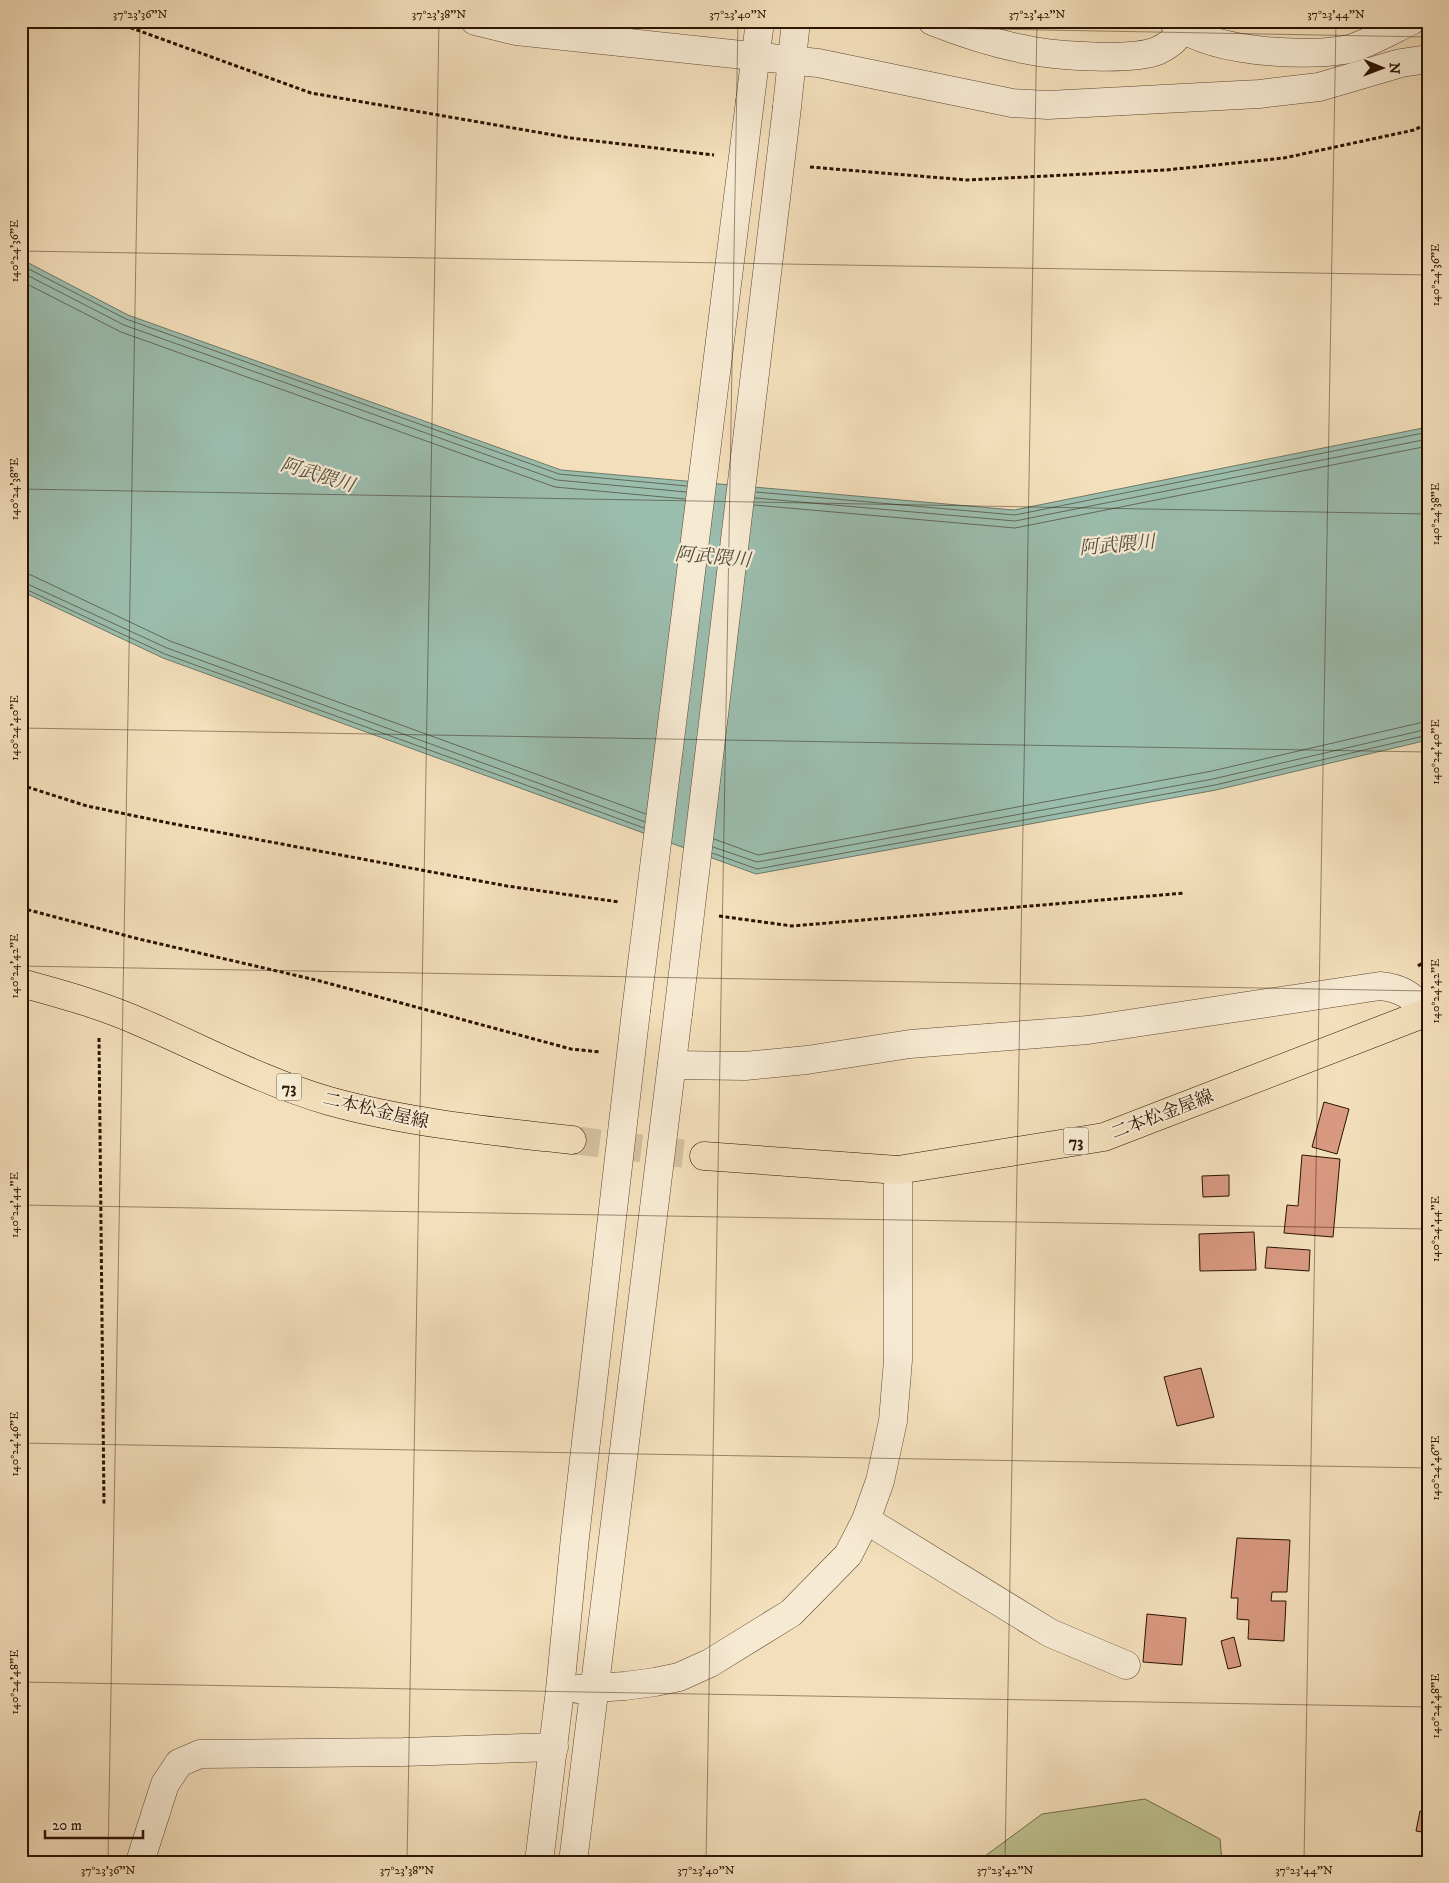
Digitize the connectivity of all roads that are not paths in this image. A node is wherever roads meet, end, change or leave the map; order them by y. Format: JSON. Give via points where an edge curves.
{"nodes":[{"id":1,"x":475,"y":21,"type":"edge"},
{"id":2,"x":760,"y":21,"type":"edge"},
{"id":3,"x":796,"y":21,"type":"edge"},
{"id":4,"x":932,"y":21,"type":"edge"},
{"id":5,"x":1411,"y":21,"type":"edge"},
{"id":6,"x":1178,"y":25,"type":"edge"},
{"id":7,"x":1323,"y":51,"type":"junction"},
{"id":8,"x":756,"y":56,"type":"junction"},
{"id":9,"x":1428,"y":59,"type":"edge"},
{"id":10,"x":792,"y":60,"type":"junction"},
{"id":11,"x":1319,"y":87,"type":"junction"},
{"id":12,"x":21,"y":983,"type":"edge"},
{"id":13,"x":1427,"y":1012,"type":"edge"},
{"id":14,"x":672,"y":1064,"type":"junction"},
{"id":15,"x":572,"y":1140,"type":"tunnel mouth"},
{"id":16,"x":704,"y":1156,"type":"tunnel mouth"},
{"id":17,"x":898,"y":1170,"type":"junction"},
{"id":18,"x":866,"y":1520,"type":"junction"},
{"id":19,"x":1126,"y":1665,"type":"dead end"},
{"id":20,"x":595,"y":1688,"type":"junction"},
{"id":21,"x":560,"y":1690,"type":"junction"},
{"id":22,"x":554,"y":1747,"type":"junction"},
{"id":23,"x":140,"y":1862,"type":"edge"},
{"id":24,"x":539,"y":1862,"type":"edge"},
{"id":25,"x":573,"y":1862,"type":"edge"}],
"edges":[{"from":1,"to":8,"type":"street","via":[[516,31]]},
{"from":2,"to":8,"type":"street"},
{"from":3,"to":10,"type":"street"},
{"from":4,"to":6,"type":"street","via":[[1025,50],[1129,56],[1156,51],[1169,44],[1179,35]]},
{"from":5,"to":7,"type":"street","via":[[1345,50]]},
{"from":6,"to":7,"type":"street","via":[[1207,42],[1223,46],[1292,52]]},
{"from":7,"to":11,"type":"street"},
{"from":8,"to":10,"type":"street"},
{"from":8,"to":21,"type":"street","bridge":true,"via":[[630,1056]]},
{"from":9,"to":11,"type":"street","via":[[1400,63]]},
{"from":10,"to":11,"type":"street","via":[[1012,103],[1098,104]]},
{"from":10,"to":14,"type":"street","bridge":true},
{"from":12,"to":15,"type":"main road","name":"二本松金屋線","number":"73","via":[[138,1021],[266,1079],[329,1101],[392,1116]]},
{"from":13,"to":14,"type":"street","via":[[1411,994],[1396,987],[1380,986],[1088,1030],[910,1044],[745,1066]]},
{"from":13,"to":17,"type":"main road","name":"二本松金屋線","number":"73","via":[[1104,1136]]},
{"from":14,"to":20,"type":"street"},
{"from":16,"to":17,"type":"main road","name":"二本松金屋線","number":"73"},
{"from":17,"to":18,"type":"street","via":[[898,1360],[893,1421],[880,1481]]},
{"from":18,"to":19,"type":"street","via":[[1050,1633]]},
{"from":18,"to":20,"type":"street","via":[[848,1555],[791,1613],[736,1649],[679,1677]]},
{"from":20,"to":21,"type":"street"},
{"from":20,"to":25,"type":"street"},
{"from":21,"to":22,"type":"street"},
{"from":22,"to":23,"type":"street","via":[[200,1754],[179,1763],[165,1784]]},
{"from":22,"to":24,"type":"street"}]}
